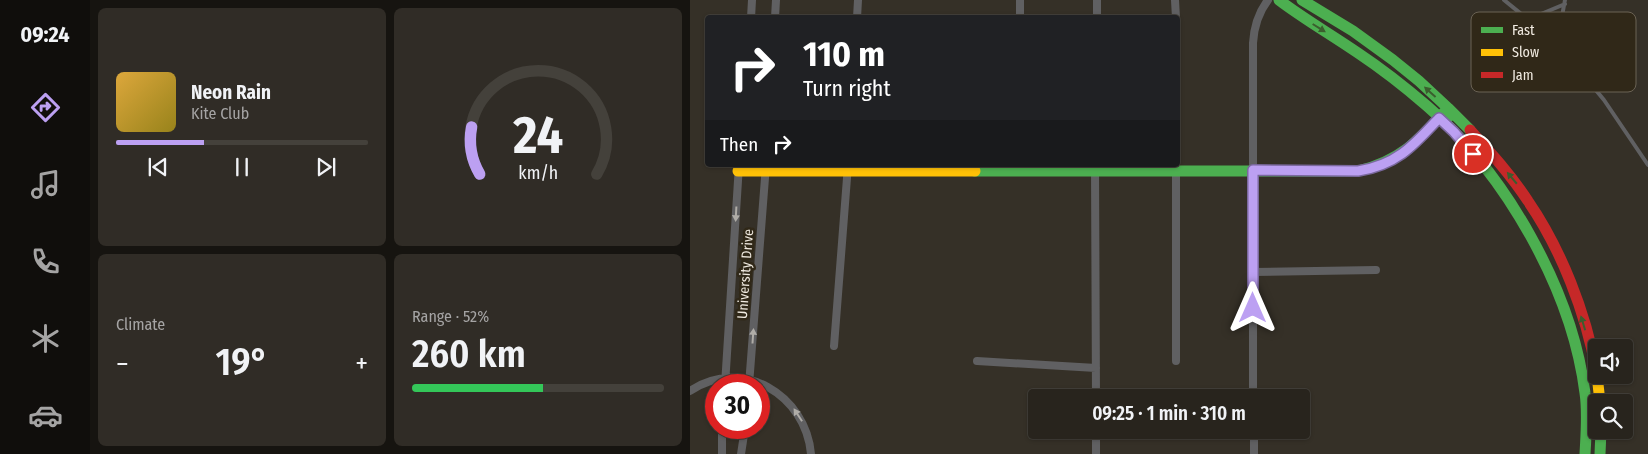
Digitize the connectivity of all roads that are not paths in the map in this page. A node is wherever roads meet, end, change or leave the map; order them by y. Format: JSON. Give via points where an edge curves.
{"nodes":[{"id":1,"x":752,"y":0,"type":"edge"},
{"id":2,"x":776,"y":0,"type":"edge"},
{"id":3,"x":858,"y":0,"type":"edge"},
{"id":4,"x":1020,"y":0,"type":"edge"},
{"id":5,"x":1097,"y":0,"type":"edge"},
{"id":6,"x":1176,"y":0,"type":"edge"},
{"id":7,"x":1268,"y":0,"type":"edge"},
{"id":8,"x":1279,"y":0,"type":"edge"},
{"id":9,"x":1302,"y":0,"type":"edge"},
{"id":10,"x":1504,"y":0,"type":"edge"},
{"id":11,"x":1565,"y":2,"type":"edge"},
{"id":12,"x":1520,"y":12,"type":"edge"},
{"id":13,"x":1544,"y":12,"type":"edge"},
{"id":14,"x":751,"y":15,"type":"edge"},
{"id":15,"x":775,"y":15,"type":"edge"},
{"id":16,"x":857,"y":15,"type":"edge"},
{"id":17,"x":1020,"y":15,"type":"edge"},
{"id":18,"x":1097,"y":15,"type":"edge"},
{"id":19,"x":1176,"y":15,"type":"edge"},
{"id":20,"x":1597,"y":92,"type":"edge"},
{"id":21,"x":1448,"y":108,"type":"junction"},
{"id":22,"x":1439,"y":118,"type":"junction"},
{"id":23,"x":1454,"y":132,"type":"junction"},
{"id":24,"x":1648,"y":165,"type":"edge"},
{"id":25,"x":738,"y":168,"type":"edge"},
{"id":26,"x":765,"y":168,"type":"edge"},
{"id":27,"x":848,"y":168,"type":"edge"},
{"id":28,"x":1020,"y":168,"type":"edge"},
{"id":29,"x":1095,"y":168,"type":"edge"},
{"id":30,"x":1176,"y":168,"type":"edge"},
{"id":31,"x":1253,"y":170,"type":"junction"},
{"id":32,"x":1376,"y":270,"type":"dead end"},
{"id":33,"x":1253,"y":272,"type":"junction"},
{"id":34,"x":1588,"y":339,"type":"edge"},
{"id":35,"x":834,"y":346,"type":"dead end"},
{"id":36,"x":977,"y":361,"type":"dead end"},
{"id":37,"x":1176,"y":361,"type":"dead end"},
{"id":38,"x":1096,"y":368,"type":"junction"},
{"id":39,"x":725,"y":374,"type":"edge"},
{"id":40,"x":750,"y":374,"type":"edge"},
{"id":41,"x":705,"y":384,"type":"edge"},
{"id":42,"x":770,"y":387,"type":"edge"},
{"id":43,"x":1096,"y":389,"type":"edge"},
{"id":44,"x":1254,"y":389,"type":"edge"},
{"id":45,"x":690,"y":391,"type":"edge"},
{"id":46,"x":722,"y":439,"type":"edge"},
{"id":47,"x":743,"y":439,"type":"edge"},
{"id":48,"x":1096,"y":439,"type":"edge"},
{"id":49,"x":1254,"y":439,"type":"edge"},
{"id":50,"x":1601,"y":439,"type":"edge"},
{"id":51,"x":722,"y":454,"type":"edge"},
{"id":52,"x":740,"y":454,"type":"edge"},
{"id":53,"x":811,"y":454,"type":"edge"},
{"id":54,"x":1096,"y":454,"type":"edge"},
{"id":55,"x":1254,"y":454,"type":"edge"},
{"id":56,"x":1586,"y":454,"type":"edge"},
{"id":57,"x":1600,"y":454,"type":"edge"}],
"edges":[{"from":1,"to":14,"type":"street"},
{"from":2,"to":15,"type":"street"},
{"from":3,"to":16,"type":"street"},
{"from":4,"to":17,"type":"street"},
{"from":5,"to":18,"type":"street"},
{"from":6,"to":19,"type":"street"},
{"from":7,"to":31,"type":"street","via":[[1254,32]]},
{"from":8,"to":22,"type":"street","one_way":true,"via":[[1374,65]]},
{"from":21,"to":9,"type":"street","one_way":true,"via":[[1380,50]]},
{"from":10,"to":12,"type":"lane"},
{"from":11,"to":13,"type":"lane"},
{"from":20,"to":24,"type":"lane"},
{"from":21,"to":22,"type":"street"},
{"from":21,"to":23,"type":"street"},
{"from":34,"to":21,"type":"street","one_way":true,"via":[[1574,292],[1539,218],[1512,179]]},
{"from":22,"to":23,"type":"street"},
{"from":22,"to":31,"type":"street","via":[[1406,152],[1370,169]]},
{"from":23,"to":56,"type":"street","via":[[1516,208],[1553,280],[1581,365],[1586,406]]},
{"from":25,"to":26,"type":"street"},
{"from":25,"to":39,"type":"street","name":"University Drive","one_way":true},
{"from":26,"to":27,"type":"street"},
{"from":40,"to":26,"type":"street","name":"University Drive","one_way":true},
{"from":27,"to":28,"type":"street"},
{"from":27,"to":35,"type":"street"},
{"from":28,"to":29,"type":"street"},
{"from":29,"to":30,"type":"street"},
{"from":29,"to":38,"type":"street"},
{"from":30,"to":31,"type":"street"},
{"from":30,"to":37,"type":"street"},
{"from":31,"to":33,"type":"street"},
{"from":32,"to":33,"type":"street"},
{"from":33,"to":44,"type":"street"},
{"from":36,"to":38,"type":"street"},
{"from":38,"to":43,"type":"street"},
{"from":41,"to":45,"type":"street"},
{"from":53,"to":42,"type":"street","one_way":true,"via":[[806,428],[796,411]]},
{"from":46,"to":51,"type":"street"},
{"from":47,"to":52,"type":"street"},
{"from":48,"to":54,"type":"street"},
{"from":49,"to":55,"type":"street"},
{"from":50,"to":57,"type":"street"}]}
